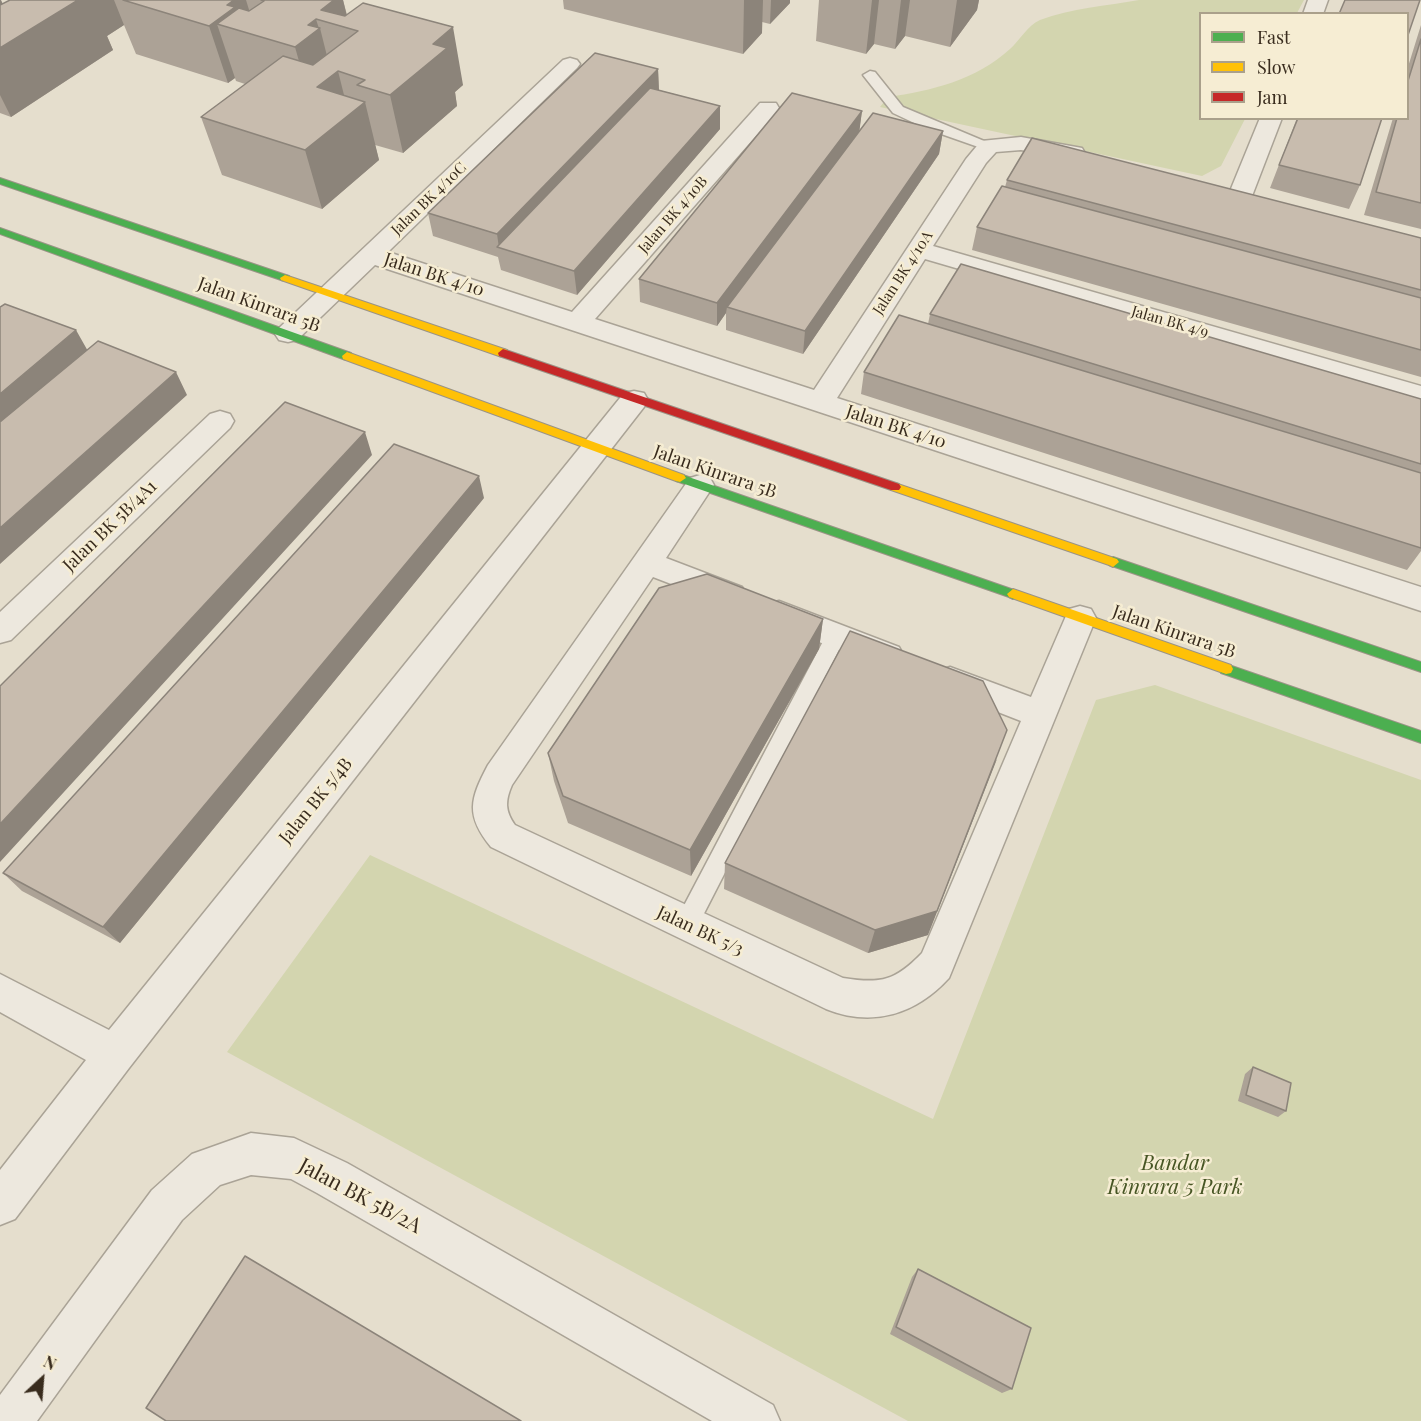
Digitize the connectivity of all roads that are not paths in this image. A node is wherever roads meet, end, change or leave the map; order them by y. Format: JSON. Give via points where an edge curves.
{"nodes":[{"id":1,"x":570,"y":64,"type":"dead end"},
{"id":2,"x":870,"y":75,"type":"dead end"},
{"id":3,"x":768,"y":108,"type":"dead end"},
{"id":4,"x":1270,"y":120,"type":"edge"},
{"id":5,"x":989,"y":146,"type":"junction"},
{"id":6,"x":1095,"y":158,"type":"edge"},
{"id":7,"x":0,"y":181,"type":"edge"},
{"id":8,"x":1241,"y":196,"type":"edge"},
{"id":9,"x":0,"y":231,"type":"edge"},
{"id":10,"x":918,"y":249,"type":"junction"},
{"id":11,"x":370,"y":255,"type":"junction"},
{"id":12,"x":328,"y":295,"type":"junction"},
{"id":13,"x":578,"y":322,"type":"junction"},
{"id":14,"x":288,"y":334,"type":"junction"},
{"id":15,"x":1421,"y":395,"type":"edge"},
{"id":16,"x":634,"y":400,"type":"junction"},
{"id":17,"x":820,"y":403,"type":"junction"},
{"id":18,"x":220,"y":421,"type":"dead end"},
{"id":19,"x":597,"y":449,"type":"junction"},
{"id":20,"x":700,"y":485,"type":"junction"},
{"id":21,"x":646,"y":562,"type":"junction"},
{"id":22,"x":1421,"y":599,"type":"edge"},
{"id":23,"x":1080,"y":618,"type":"junction"},
{"id":24,"x":0,"y":631,"type":"edge"},
{"id":25,"x":836,"y":636,"type":"junction"},
{"id":26,"x":1421,"y":667,"type":"edge"},
{"id":27,"x":1039,"y":714,"type":"junction"},
{"id":28,"x":1421,"y":737,"type":"edge"},
{"id":29,"x":686,"y":925,"type":"junction"},
{"id":30,"x":0,"y":992,"type":"edge"},
{"id":31,"x":115,"y":1053,"type":"junction"},
{"id":32,"x":0,"y":1204,"type":"edge"},
{"id":33,"x":17,"y":1409,"type":"edge"},
{"id":34,"x":757,"y":1421,"type":"edge"}],
"edges":[{"from":1,"to":11,"type":"street","name":"Jalan BK 4/10C"},
{"from":2,"to":5,"type":"lane","via":[[898,110]]},
{"from":3,"to":13,"type":"street","name":"Jalan BK 4/10B"},
{"from":4,"to":8,"type":"street"},
{"from":5,"to":6,"type":"street","via":[[1038,144]]},
{"from":5,"to":10,"type":"street","name":"Jalan BK 4/10A"},
{"from":7,"to":12,"type":"street","name":"Jalan Kinrara 5B"},
{"from":9,"to":14,"type":"street","name":"Jalan Kinrara 5B"},
{"from":10,"to":15,"type":"street","name":"Jalan BK 4/9"},
{"from":10,"to":17,"type":"street","name":"Jalan BK 4/10A"},
{"from":11,"to":12,"type":"street","name":"Jalan BK 4/10C"},
{"from":11,"to":13,"type":"street","name":"Jalan BK 4/10"},
{"from":12,"to":14,"type":"street","name":"Jalan BK 4/10C"},
{"from":12,"to":16,"type":"street","name":"Jalan Kinrara 5B"},
{"from":13,"to":17,"type":"street","name":"Jalan BK 4/10"},
{"from":14,"to":19,"type":"street","name":"Jalan Kinrara 5B"},
{"from":16,"to":19,"type":"street","name":"Jalan BK 5/4B"},
{"from":16,"to":26,"type":"street","name":"Jalan Kinrara 5B"},
{"from":17,"to":22,"type":"street","name":"Jalan BK 4/10"},
{"from":18,"to":24,"type":"street","name":"Jalan BK 5B/4A1"},
{"from":19,"to":20,"type":"street","name":"Jalan Kinrara 5B"},
{"from":19,"to":31,"type":"street","name":"Jalan BK 5/4B"},
{"from":20,"to":21,"type":"street","name":"Jalan BK 5/3"},
{"from":20,"to":23,"type":"street","name":"Jalan Kinrara 5B"},
{"from":21,"to":25,"type":"street"},
{"from":21,"to":29,"type":"street","name":"Jalan BK 5/3","via":[[500,775],[488,807],[491,822],[503,836]]},
{"from":23,"to":27,"type":"street","name":"Jalan BK 5/3"},
{"from":23,"to":28,"type":"street","name":"Jalan Kinrara 5B"},
{"from":25,"to":27,"type":"street"},
{"from":25,"to":29,"type":"lane"},
{"from":27,"to":29,"type":"street","name":"Jalan BK 5/3","via":[[936,965],[920,983],[900,996],[869,1001],[840,996]]},
{"from":30,"to":31,"type":"street"},
{"from":31,"to":32,"type":"street","name":"Jalan BK 5/4B"},
{"from":33,"to":34,"type":"street","name":"Jalan BK 5B/2A","via":[[167,1205],[207,1169],[251,1154],[294,1159],[332,1178]]}]}
